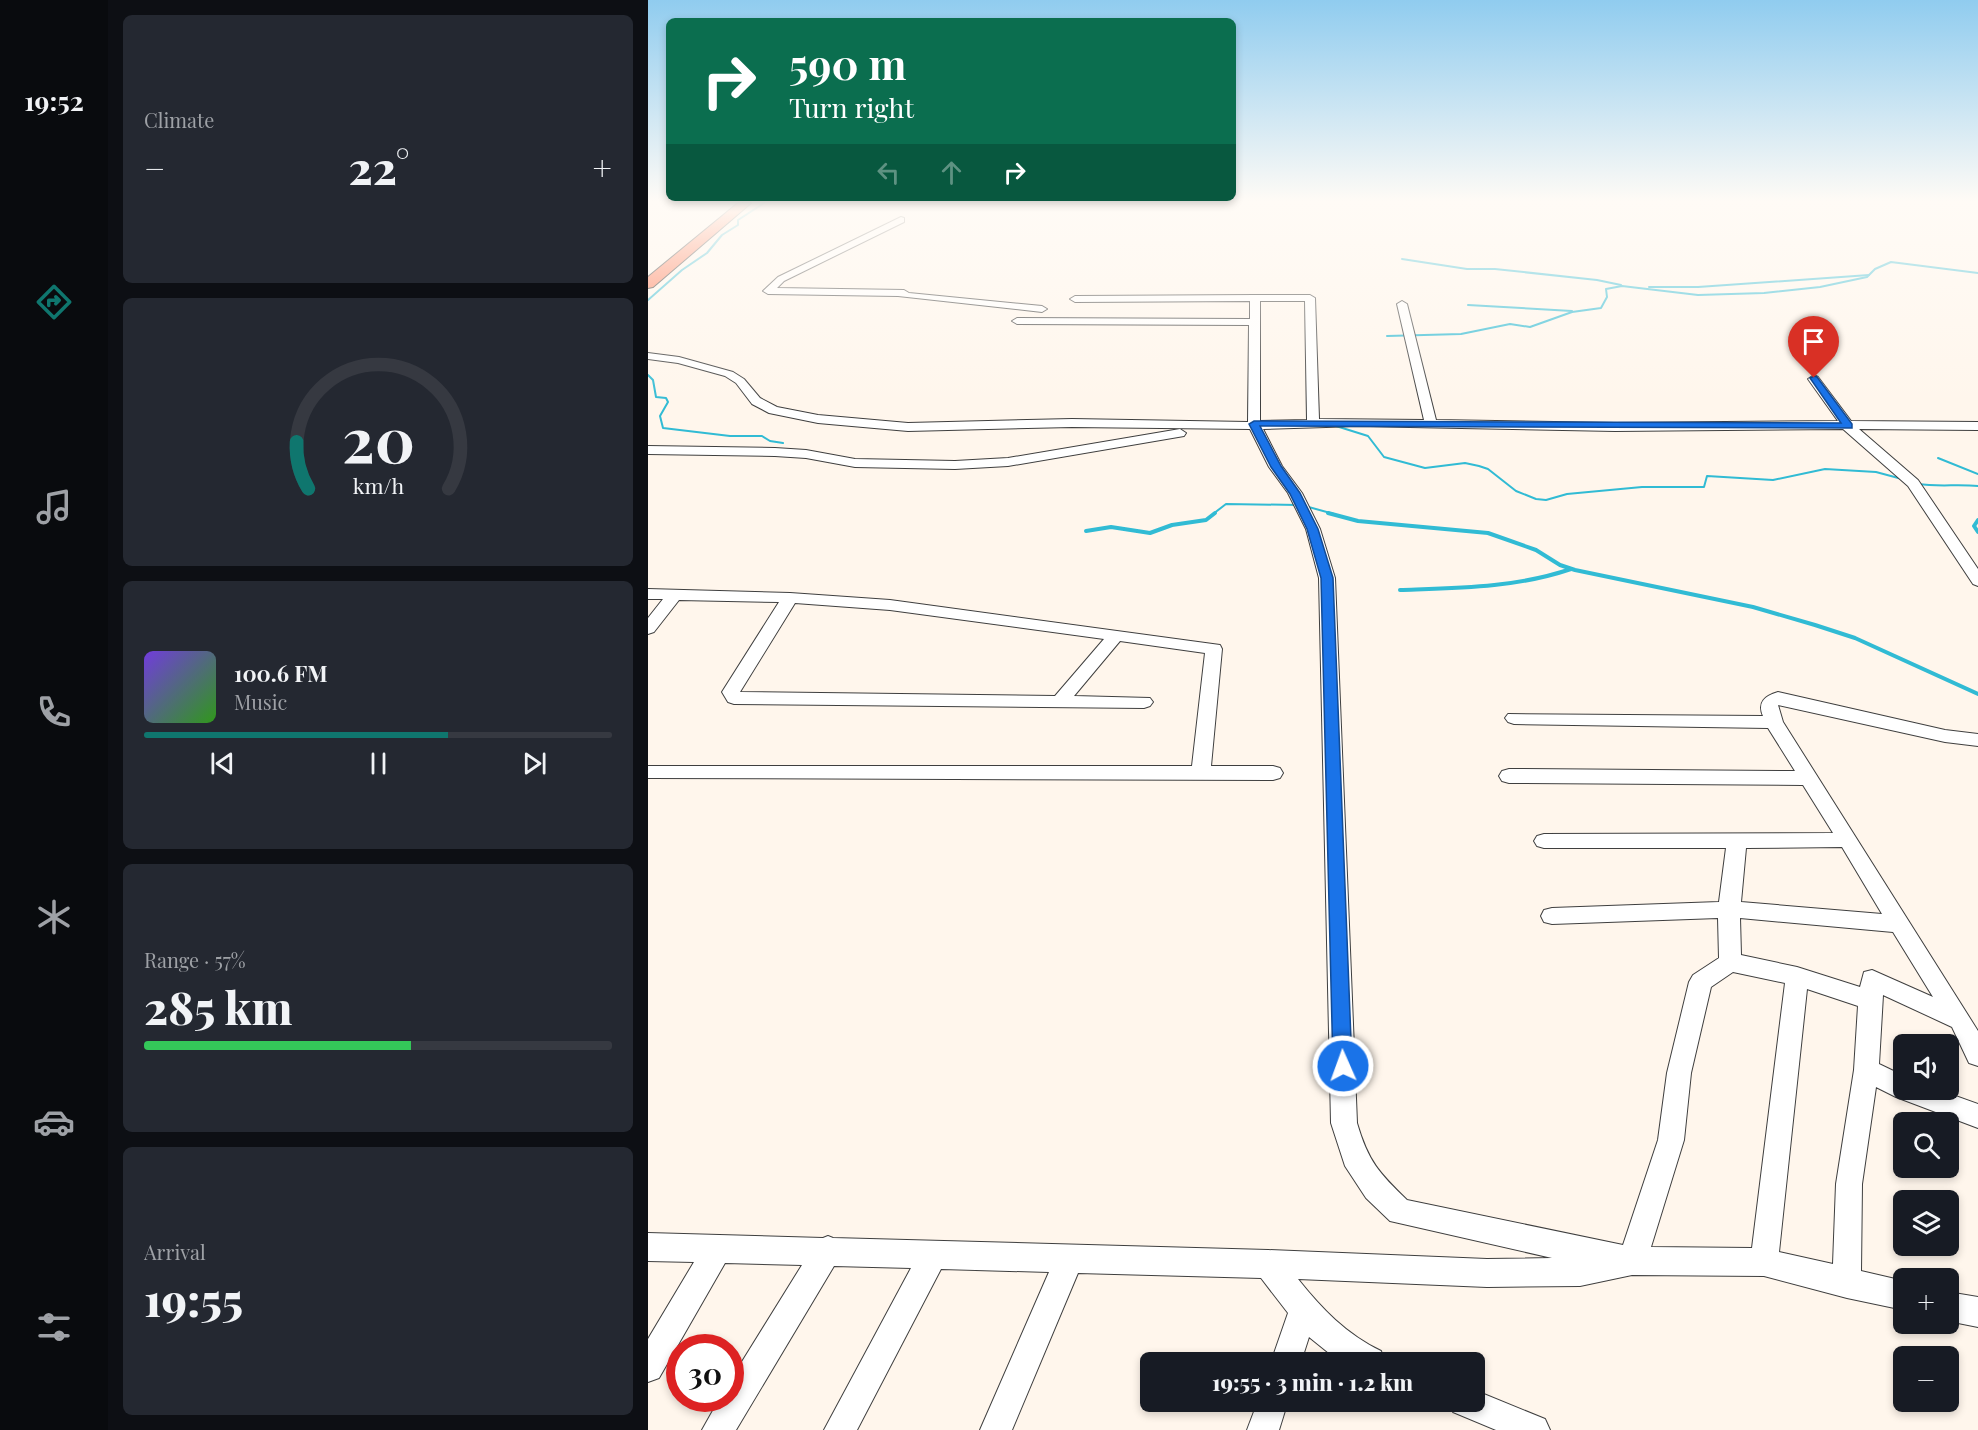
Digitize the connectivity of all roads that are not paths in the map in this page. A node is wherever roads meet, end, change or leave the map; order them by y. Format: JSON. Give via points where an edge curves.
{"nodes":[{"id":1,"x":665,"y":270,"type":"edge"},
{"id":2,"x":800,"y":270,"type":"edge"},
{"id":3,"x":648,"y":284,"type":"edge"},
{"id":4,"x":1210,"y":298,"type":"junction"},
{"id":5,"x":1256,"y":298,"type":"junction"},
{"id":6,"x":1075,"y":299,"type":"dead end"},
{"id":7,"x":1402,"y":304,"type":"dead end"},
{"id":8,"x":1042,"y":309,"type":"dead end"},
{"id":9,"x":1017,"y":321,"type":"dead end"},
{"id":10,"x":1206,"y":321,"type":"junction"},
{"id":11,"x":1255,"y":322,"type":"junction"},
{"id":12,"x":648,"y":356,"type":"edge"},
{"id":13,"x":1814,"y":378,"type":"dead end"},
{"id":14,"x":1313,"y":423,"type":"junction"},
{"id":15,"x":1254,"y":424,"type":"junction"},
{"id":16,"x":1431,"y":424,"type":"junction"},
{"id":17,"x":1230,"y":426,"type":"junction"},
{"id":18,"x":1848,"y":426,"type":"junction"},
{"id":19,"x":1978,"y":426,"type":"edge"},
{"id":20,"x":648,"y":450,"type":"edge"},
{"id":21,"x":1977,"y":579,"type":"edge"},
{"id":22,"x":648,"y":594,"type":"edge"},
{"id":23,"x":675,"y":594,"type":"junction"},
{"id":24,"x":790,"y":598,"type":"junction"},
{"id":25,"x":648,"y":629,"type":"edge"},
{"id":26,"x":1115,"y":637,"type":"junction"},
{"id":27,"x":1060,"y":701,"type":"junction"},
{"id":28,"x":1144,"y":702,"type":"dead end"},
{"id":29,"x":1514,"y":718,"type":"dead end"},
{"id":30,"x":1774,"y":722,"type":"junction"},
{"id":31,"x":1978,"y":740,"type":"edge"},
{"id":32,"x":648,"y":772,"type":"edge"},
{"id":33,"x":1202,"y":773,"type":"junction"},
{"id":34,"x":1273,"y":773,"type":"dead end"},
{"id":35,"x":1509,"y":776,"type":"dead end"},
{"id":36,"x":1809,"y":778,"type":"junction"},
{"id":37,"x":1544,"y":840,"type":"dead end"},
{"id":38,"x":1737,"y":840,"type":"junction"},
{"id":39,"x":1848,"y":840,"type":"junction"},
{"id":40,"x":1729,"y":909,"type":"junction"},
{"id":41,"x":1552,"y":916,"type":"dead end"},
{"id":42,"x":1900,"y":924,"type":"junction"},
{"id":43,"x":1730,"y":962,"type":"junction"},
{"id":44,"x":1797,"y":976,"type":"junction"},
{"id":45,"x":1869,"y":1000,"type":"junction"},
{"id":46,"x":1960,"y":1020,"type":"junction"},
{"id":47,"x":1978,"y":1055,"type":"edge"},
{"id":48,"x":1866,"y":1070,"type":"junction"},
{"id":49,"x":1893,"y":1084,"type":"edge"},
{"id":50,"x":1934,"y":1100,"type":"edge"},
{"id":51,"x":1978,"y":1116,"type":"edge"},
{"id":52,"x":648,"y":1247,"type":"edge"},
{"id":53,"x":717,"y":1249,"type":"junction"},
{"id":54,"x":828,"y":1250,"type":"junction"},
{"id":55,"x":934,"y":1254,"type":"junction"},
{"id":56,"x":1070,"y":1258,"type":"junction"},
{"id":57,"x":1632,"y":1261,"type":"junction"},
{"id":58,"x":1764,"y":1262,"type":"junction"},
{"id":59,"x":1268,"y":1264,"type":"junction"},
{"id":60,"x":1847,"y":1284,"type":"junction"},
{"id":61,"x":1893,"y":1294,"type":"edge"},
{"id":62,"x":1959,"y":1308,"type":"edge"},
{"id":63,"x":1304,"y":1310,"type":"junction"},
{"id":64,"x":1978,"y":1312,"type":"edge"},
{"id":65,"x":1289,"y":1352,"type":"edge"},
{"id":66,"x":1349,"y":1352,"type":"edge"},
{"id":67,"x":648,"y":1367,"type":"edge"},
{"id":68,"x":1485,"y":1410,"type":"edge"},
{"id":69,"x":1269,"y":1412,"type":"edge"},
{"id":70,"x":718,"y":1430,"type":"edge"},
{"id":71,"x":840,"y":1430,"type":"edge"},
{"id":72,"x":996,"y":1430,"type":"edge"},
{"id":73,"x":1263,"y":1430,"type":"edge"},
{"id":74,"x":1534,"y":1430,"type":"edge"}],
"edges":[{"from":1,"to":3,"type":"highway"},
{"from":2,"to":8,"type":"street","via":[[768,291],[903,294]]},
{"from":4,"to":5,"type":"street"},
{"from":4,"to":6,"type":"street"},
{"from":4,"to":10,"type":"street"},
{"from":5,"to":11,"type":"street"},
{"from":5,"to":14,"type":"street","via":[[1310,298]]},
{"from":7,"to":16,"type":"street"},
{"from":9,"to":10,"type":"street"},
{"from":10,"to":11,"type":"street"},
{"from":11,"to":15,"type":"street"},
{"from":12,"to":17,"type":"street","via":[[729,374],[756,401],[773,410],[818,419],[908,427],[1072,423]]},
{"from":13,"to":18,"type":"street"},
{"from":14,"to":15,"type":"street"},
{"from":14,"to":16,"type":"street"},
{"from":15,"to":17,"type":"street"},
{"from":15,"to":57,"type":"street","via":[[1313,529],[1327,578],[1344,1123],[1354,1157],[1376,1189],[1400,1212]]},
{"from":16,"to":18,"type":"street"},
{"from":17,"to":20,"type":"street","via":[[1008,462],[955,465],[855,463],[775,452]]},
{"from":18,"to":19,"type":"street"},
{"from":18,"to":21,"type":"street","via":[[1913,483]]},
{"from":22,"to":23,"type":"street"},
{"from":23,"to":24,"type":"street"},
{"from":23,"to":25,"type":"street"},
{"from":24,"to":26,"type":"street","via":[[890,605]]},
{"from":24,"to":27,"type":"street","via":[[731,692],[734,698]]},
{"from":26,"to":27,"type":"street"},
{"from":26,"to":33,"type":"street","via":[[1214,649]]},
{"from":27,"to":28,"type":"street"},
{"from":29,"to":30,"type":"street"},
{"from":30,"to":31,"type":"street","via":[[1770,702],[1778,699]]},
{"from":30,"to":36,"type":"street"},
{"from":32,"to":33,"type":"street"},
{"from":33,"to":34,"type":"street"},
{"from":35,"to":36,"type":"street"},
{"from":36,"to":39,"type":"street"},
{"from":37,"to":38,"type":"street"},
{"from":38,"to":39,"type":"street"},
{"from":38,"to":40,"type":"street"},
{"from":39,"to":42,"type":"street"},
{"from":40,"to":41,"type":"street"},
{"from":40,"to":42,"type":"street"},
{"from":40,"to":43,"type":"street"},
{"from":42,"to":46,"type":"street"},
{"from":43,"to":44,"type":"street"},
{"from":43,"to":57,"type":"street","via":[[1701,982],[1679,1073],[1671,1140]]},
{"from":44,"to":45,"type":"street"},
{"from":44,"to":58,"type":"street"},
{"from":45,"to":46,"type":"street","via":[[1872,978]]},
{"from":45,"to":48,"type":"street"},
{"from":46,"to":47,"type":"street"},
{"from":48,"to":49,"type":"street"},
{"from":48,"to":60,"type":"street","via":[[1849,1184]]},
{"from":50,"to":51,"type":"street"},
{"from":52,"to":53,"type":"street"},
{"from":53,"to":54,"type":"street"},
{"from":53,"to":67,"type":"street"},
{"from":54,"to":55,"type":"street"},
{"from":54,"to":70,"type":"street"},
{"from":55,"to":56,"type":"street"},
{"from":55,"to":71,"type":"street"},
{"from":56,"to":59,"type":"street"},
{"from":56,"to":72,"type":"street"},
{"from":57,"to":58,"type":"street"},
{"from":57,"to":59,"type":"street","via":[[1580,1272],[1487,1273]]},
{"from":58,"to":60,"type":"street"},
{"from":59,"to":63,"type":"street"},
{"from":60,"to":61,"type":"street"},
{"from":62,"to":64,"type":"street"},
{"from":63,"to":65,"type":"street"},
{"from":63,"to":66,"type":"street"},
{"from":68,"to":74,"type":"street"},
{"from":69,"to":73,"type":"street"}]}
